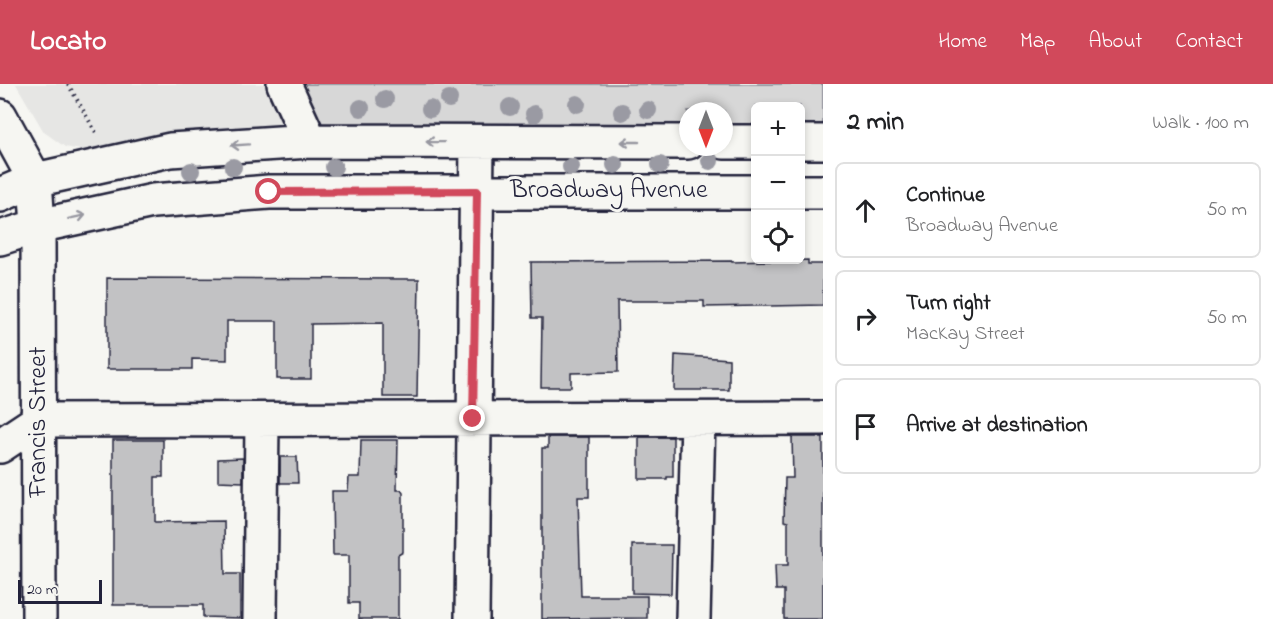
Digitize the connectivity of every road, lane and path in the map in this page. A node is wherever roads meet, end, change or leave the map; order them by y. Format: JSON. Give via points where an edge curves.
{"nodes":[{"id":1,"x":68,"y":84,"type":"edge"},
{"id":2,"x":284,"y":84,"type":"edge"},
{"id":3,"x":0,"y":116,"type":"edge"},
{"id":4,"x":310,"y":141,"type":"junction"},
{"id":5,"x":679,"y":142,"type":"edge"},
{"id":6,"x":733,"y":142,"type":"edge"},
{"id":7,"x":751,"y":142,"type":"edge"},
{"id":8,"x":805,"y":142,"type":"edge"},
{"id":9,"x":823,"y":142,"type":"edge"},
{"id":10,"x":477,"y":143,"type":"junction"},
{"id":11,"x":113,"y":162,"type":"junction"},
{"id":12,"x":35,"y":180,"type":"junction"},
{"id":13,"x":477,"y":191,"type":"junction"},
{"id":14,"x":751,"y":192,"type":"edge"},
{"id":15,"x":805,"y":192,"type":"edge"},
{"id":16,"x":823,"y":192,"type":"edge"},
{"id":17,"x":0,"y":195,"type":"edge"},
{"id":18,"x":38,"y":225,"type":"junction"},
{"id":19,"x":0,"y":238,"type":"edge"},
{"id":20,"x":823,"y":418,"type":"edge"},
{"id":21,"x":473,"y":419,"type":"junction"},
{"id":22,"x":698,"y":419,"type":"junction"},
{"id":23,"x":39,"y":420,"type":"junction"},
{"id":24,"x":262,"y":420,"type":"junction"},
{"id":25,"x":0,"y":446,"type":"edge"},
{"id":26,"x":39,"y":619,"type":"edge"},
{"id":27,"x":260,"y":619,"type":"edge"},
{"id":28,"x":472,"y":619,"type":"edge"},
{"id":29,"x":693,"y":619,"type":"edge"}],
"edges":[{"from":1,"to":11,"type":"path"},
{"from":2,"to":4,"type":"street"},
{"from":3,"to":12,"type":"street"},
{"from":10,"to":4,"type":"street","name":"Broadway Avenue","one_way":true},
{"from":4,"to":11,"type":"street","name":"Broadway Avenue","one_way":true,"via":[[170,150]]},
{"from":5,"to":10,"type":"street","name":"Broadway Avenue","one_way":true},
{"from":6,"to":7,"type":"street","name":"Broadway Avenue"},
{"from":8,"to":9,"type":"street"},
{"from":10,"to":13,"type":"street"},
{"from":11,"to":12,"type":"street","name":"Broadway Avenue"},
{"from":12,"to":17,"type":"street","name":"Broadway Avenue"},
{"from":12,"to":18,"type":"street","name":"Francis Street"},
{"from":13,"to":14,"type":"street","name":"Broadway Avenue"},
{"from":18,"to":13,"type":"street","name":"Broadway Avenue","one_way":true,"via":[[153,201],[281,192]]},
{"from":13,"to":21,"type":"street"},
{"from":15,"to":16,"type":"street"},
{"from":18,"to":19,"type":"street","name":"Broadway Avenue"},
{"from":18,"to":23,"type":"street","name":"Francis Street"},
{"from":20,"to":22,"type":"street"},
{"from":21,"to":22,"type":"street"},
{"from":21,"to":24,"type":"street"},
{"from":21,"to":28,"type":"street"},
{"from":22,"to":29,"type":"street"},
{"from":23,"to":24,"type":"street"},
{"from":23,"to":25,"type":"street"},
{"from":23,"to":26,"type":"street","name":"Francis Street"},
{"from":24,"to":27,"type":"street"}]}
